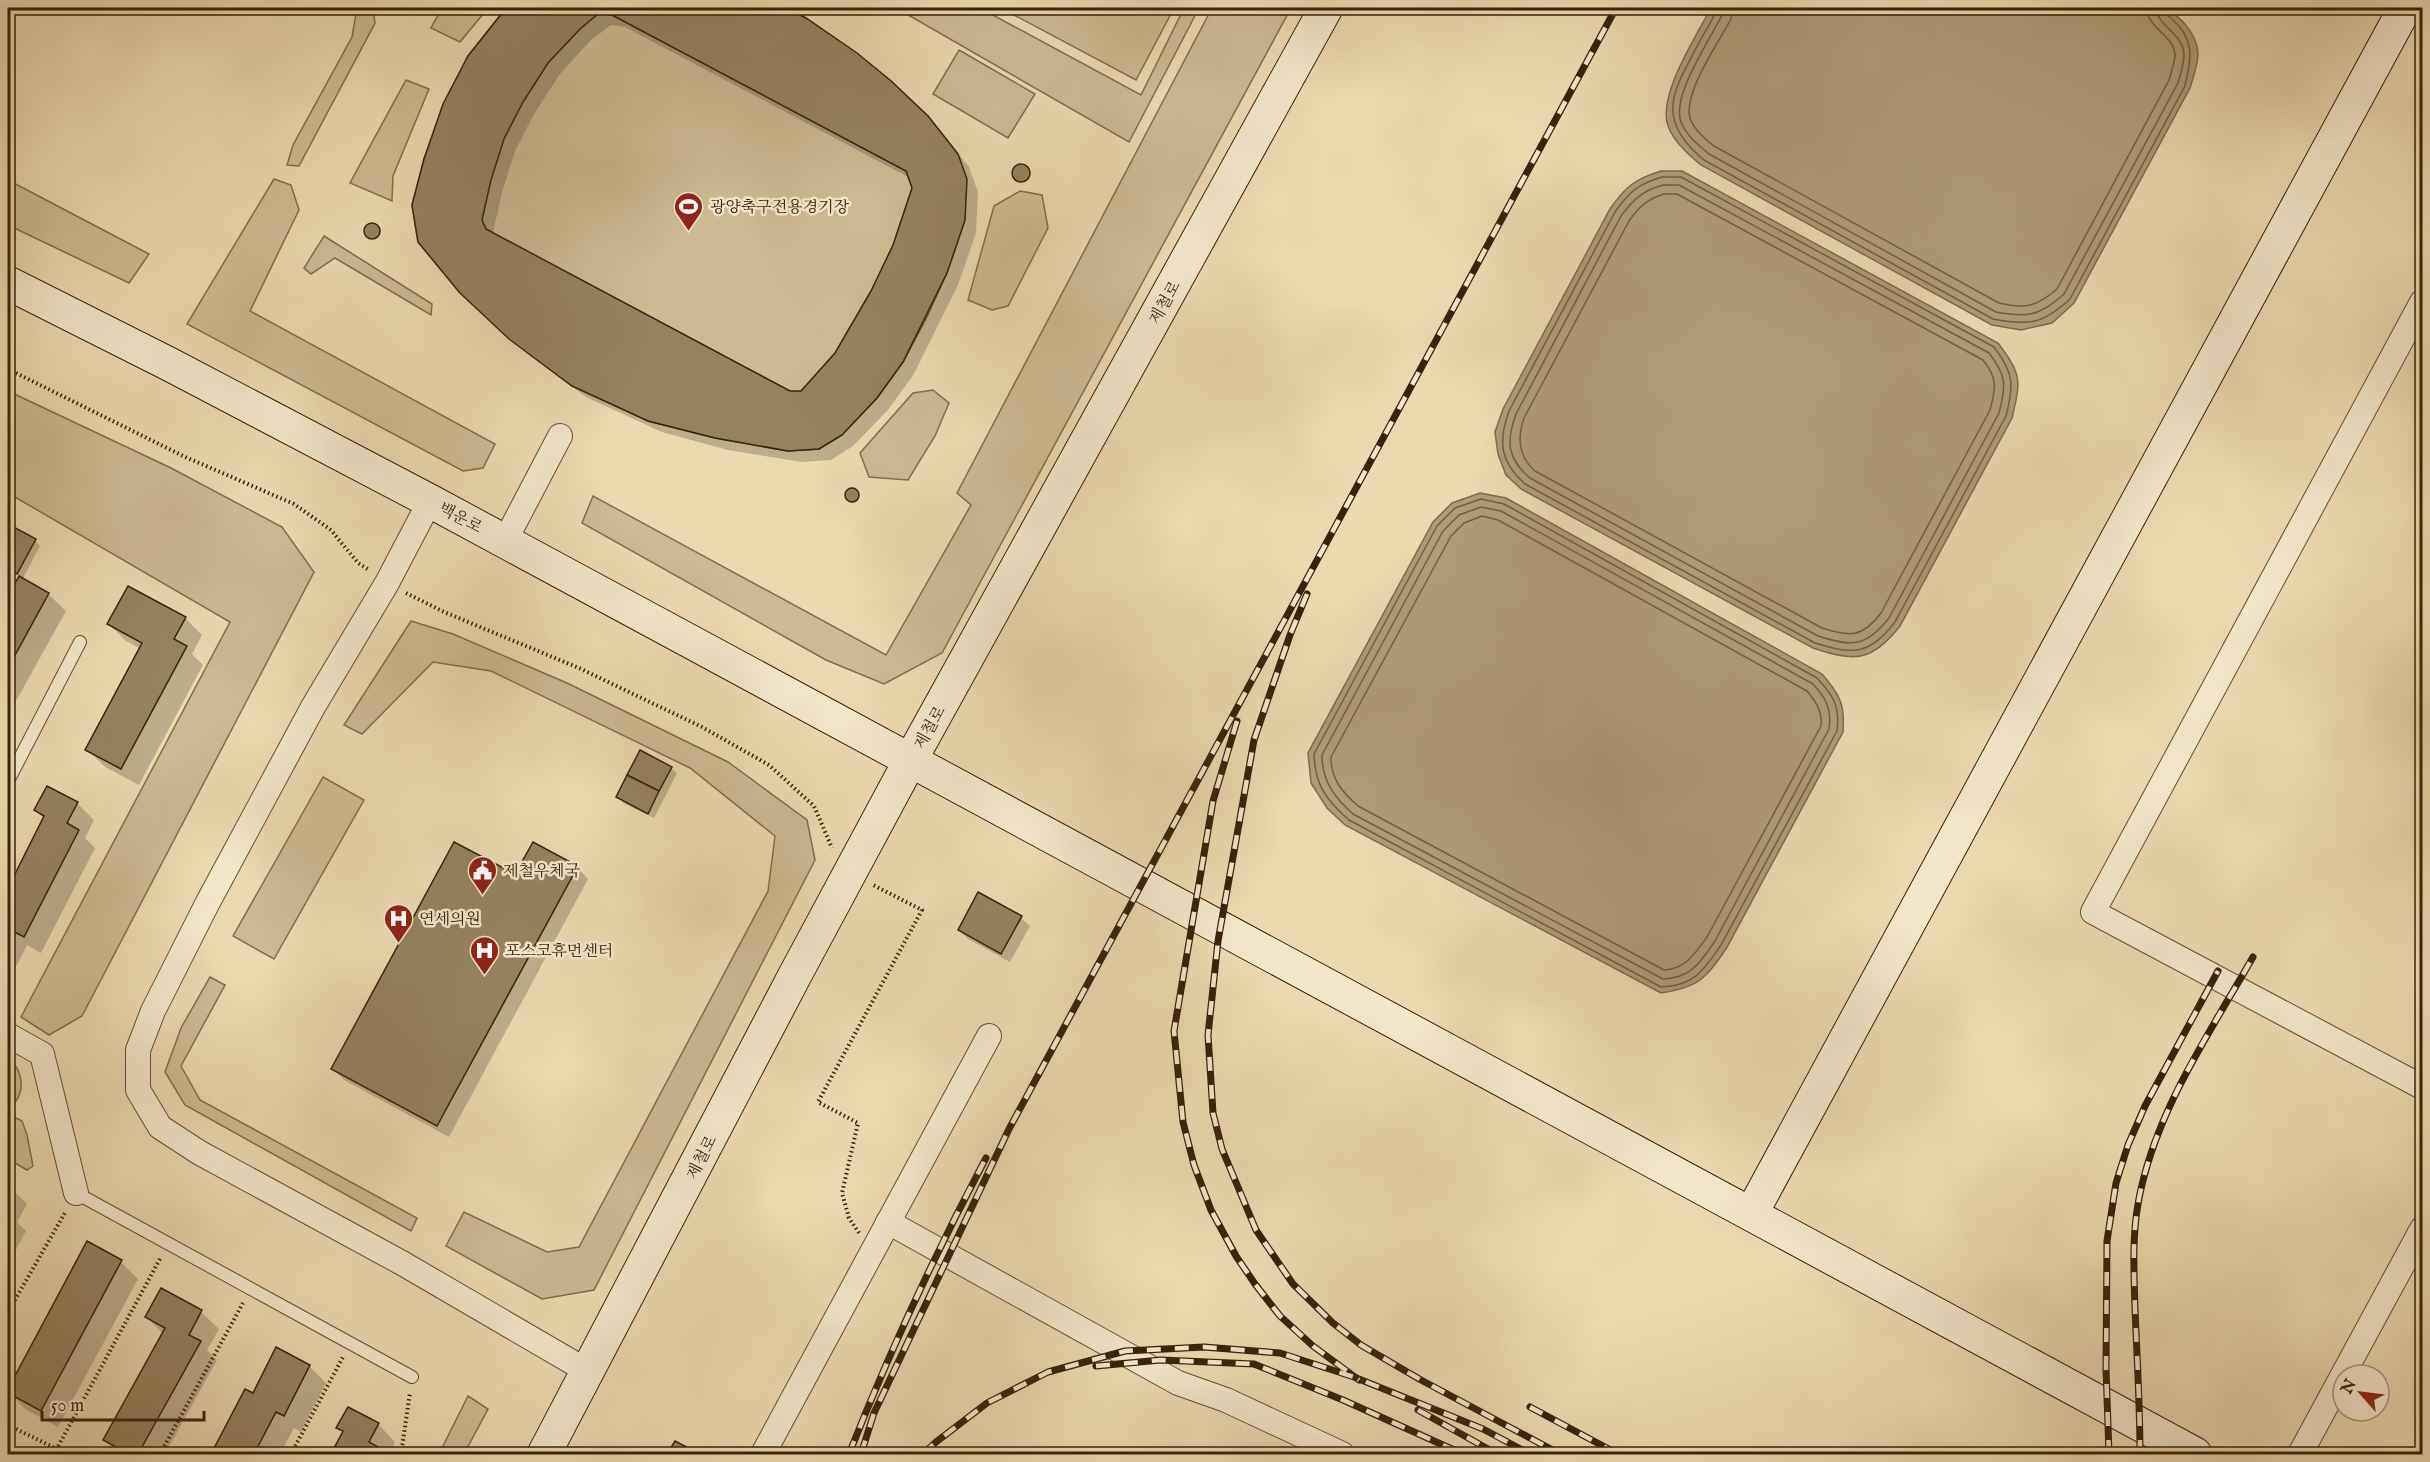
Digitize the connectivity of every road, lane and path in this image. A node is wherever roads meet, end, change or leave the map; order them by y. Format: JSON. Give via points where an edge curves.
{"nodes":[{"id":1,"x":1326,"y":8,"type":"edge"},
{"id":2,"x":2405,"y":8,"type":"edge"},
{"id":3,"x":8,"y":284,"type":"edge"},
{"id":4,"x":2422,"y":302,"type":"edge"},
{"id":5,"x":8,"y":369,"type":"edge"},
{"id":6,"x":560,"y":436,"type":"dead end"},
{"id":7,"x":430,"y":501,"type":"junction"},
{"id":8,"x":505,"y":541,"type":"junction"},
{"id":9,"x":387,"y":583,"type":"junction"},
{"id":10,"x":80,"y":642,"type":"dead end"},
{"id":11,"x":911,"y":759,"type":"junction"},
{"id":12,"x":8,"y":781,"type":"edge"},
{"id":13,"x":851,"y":873,"type":"junction"},
{"id":14,"x":8,"y":1035,"type":"edge"},
{"id":15,"x":989,"y":1036,"type":"dead end"},
{"id":16,"x":2422,"y":1087,"type":"edge"},
{"id":17,"x":76,"y":1193,"type":"junction"},
{"id":18,"x":1751,"y":1214,"type":"junction"},
{"id":19,"x":888,"y":1222,"type":"junction"},
{"id":20,"x":2422,"y":1229,"type":"edge"},
{"id":21,"x":862,"y":1237,"type":"dead end"},
{"id":22,"x":168,"y":1244,"type":"junction"},
{"id":23,"x":251,"y":1289,"type":"junction"},
{"id":24,"x":8,"y":1312,"type":"edge"},
{"id":25,"x":350,"y":1343,"type":"junction"},
{"id":26,"x":589,"y":1372,"type":"junction"},
{"id":27,"x":412,"y":1377,"type":"joint"},
{"id":28,"x":8,"y":1425,"type":"edge"},
{"id":29,"x":57,"y":1449,"type":"junction"},
{"id":30,"x":54,"y":1455,"type":"edge"},
{"id":31,"x":67,"y":1455,"type":"edge"},
{"id":32,"x":160,"y":1455,"type":"edge"},
{"id":33,"x":291,"y":1455,"type":"edge"},
{"id":34,"x":401,"y":1455,"type":"edge"},
{"id":35,"x":544,"y":1455,"type":"edge"},
{"id":36,"x":764,"y":1455,"type":"edge"},
{"id":37,"x":1342,"y":1455,"type":"edge"},
{"id":38,"x":2195,"y":1455,"type":"edge"},
{"id":39,"x":2300,"y":1455,"type":"edge"}],
"edges":[{"from":1,"to":11,"type":"street","name":"제철로"},
{"from":2,"to":18,"type":"street"},
{"from":3,"to":7,"type":"street","name":"백운로"},
{"from":4,"to":16,"type":"street","via":[[2093,912]]},
{"from":5,"to":9,"type":"path","via":[[183,456],[294,504],[330,530],[358,563]]},
{"from":6,"to":8,"type":"street"},
{"from":7,"to":8,"type":"street","name":"백운로"},
{"from":7,"to":9,"type":"street"},
{"from":8,"to":11,"type":"street","name":"백운로"},
{"from":9,"to":13,"type":"path","via":[[444,612],[579,668],[702,727],[769,765],[814,806],[840,868]]},
{"from":9,"to":26,"type":"street","via":[[313,707],[153,1011],[138,1050],[138,1090],[159,1127],[200,1153],[402,1263]]},
{"from":10,"to":12,"type":"lane"},
{"from":11,"to":13,"type":"street","name":"제철로"},
{"from":11,"to":18,"type":"street","name":"백운로"},
{"from":13,"to":21,"type":"path","via":[[922,910],[818,1102],[858,1123],[842,1193],[849,1218]]},
{"from":13,"to":26,"type":"street","name":"제철로"},
{"from":14,"to":17,"type":"street","via":[[42,1054]]},
{"from":15,"to":19,"type":"street"},
{"from":17,"to":22,"type":"lane"},
{"from":17,"to":24,"type":"path"},
{"from":18,"to":38,"type":"street","name":"백운로"},
{"from":19,"to":36,"type":"street"},
{"from":19,"to":37,"type":"street","via":[[1178,1383],[1226,1400]]},
{"from":20,"to":39,"type":"street"},
{"from":22,"to":23,"type":"lane"},
{"from":22,"to":29,"type":"path"},
{"from":23,"to":25,"type":"lane"},
{"from":23,"to":32,"type":"path"},
{"from":25,"to":27,"type":"lane"},
{"from":25,"to":33,"type":"path"},
{"from":26,"to":35,"type":"street","name":"제철로"},
{"from":27,"to":34,"type":"path"},
{"from":28,"to":29,"type":"path"},
{"from":29,"to":30,"type":"path"},
{"from":29,"to":31,"type":"path"}]}
